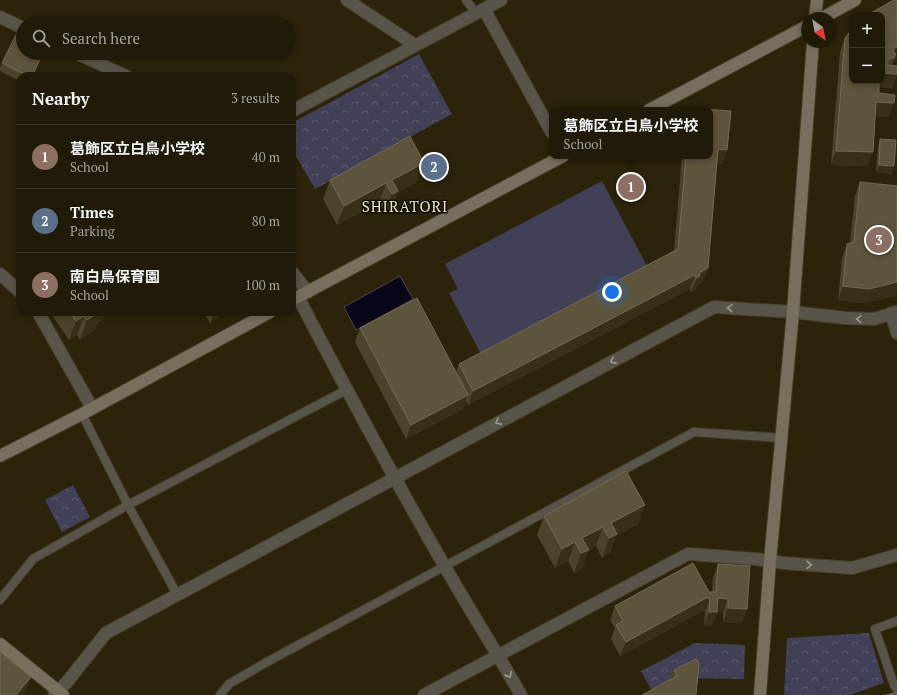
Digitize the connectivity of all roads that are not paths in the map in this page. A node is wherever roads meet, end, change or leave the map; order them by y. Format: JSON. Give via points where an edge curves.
{"nodes":[{"id":1,"x":347,"y":0,"type":"edge"},
{"id":2,"x":466,"y":0,"type":"edge"},
{"id":3,"x":501,"y":0,"type":"edge"},
{"id":4,"x":817,"y":0,"type":"edge"},
{"id":5,"x":855,"y":0,"type":"edge"},
{"id":6,"x":480,"y":11,"type":"junction"},
{"id":7,"x":816,"y":12,"type":"edge"},
{"id":8,"x":833,"y":12,"type":"edge"},
{"id":9,"x":0,"y":17,"type":"edge"},
{"id":10,"x":16,"y":25,"type":"edge"},
{"id":11,"x":801,"y":29,"type":"edge"},
{"id":12,"x":415,"y":45,"type":"junction"},
{"id":13,"x":813,"y":48,"type":"edge"},
{"id":14,"x":91,"y":60,"type":"edge"},
{"id":15,"x":117,"y":72,"type":"edge"},
{"id":16,"x":655,"y":107,"type":"edge"},
{"id":17,"x":296,"y":109,"type":"edge"},
{"id":18,"x":549,"y":128,"type":"edge"},
{"id":19,"x":557,"y":159,"type":"edge"},
{"id":20,"x":0,"y":274,"type":"edge"},
{"id":21,"x":296,"y":286,"type":"edge"},
{"id":22,"x":16,"y":288,"type":"edge"},
{"id":23,"x":299,"y":296,"type":"edge"},
{"id":24,"x":793,"y":312,"type":"junction"},
{"id":25,"x":894,"y":312,"type":"edge"},
{"id":26,"x":40,"y":316,"type":"edge"},
{"id":27,"x":263,"y":316,"type":"edge"},
{"id":28,"x":897,"y":333,"type":"edge"},
{"id":29,"x":348,"y":389,"type":"junction"},
{"id":30,"x":87,"y":411,"type":"junction"},
{"id":31,"x":782,"y":438,"type":"junction"},
{"id":32,"x":0,"y":456,"type":"edge"},
{"id":33,"x":395,"y":477,"type":"junction"},
{"id":34,"x":128,"y":505,"type":"junction"},
{"id":35,"x":897,"y":555,"type":"edge"},
{"id":36,"x":770,"y":561,"type":"junction"},
{"id":37,"x":444,"y":566,"type":"junction"},
{"id":38,"x":177,"y":594,"type":"junction"},
{"id":39,"x":0,"y":600,"type":"edge"},
{"id":40,"x":897,"y":621,"type":"edge"},
{"id":41,"x":0,"y":644,"type":"edge"},
{"id":42,"x":498,"y":655,"type":"junction"},
{"id":43,"x":897,"y":689,"type":"edge"},
{"id":44,"x":58,"y":694,"type":"edge"},
{"id":45,"x":220,"y":695,"type":"edge"},
{"id":46,"x":424,"y":695,"type":"edge"},
{"id":47,"x":520,"y":695,"type":"edge"},
{"id":48,"x":760,"y":695,"type":"edge"}],
"edges":[{"from":1,"to":12,"type":"street"},
{"from":2,"to":6,"type":"lane"},
{"from":3,"to":6,"type":"street"},
{"from":4,"to":7,"type":"street"},
{"from":5,"to":8,"type":"street"},
{"from":6,"to":12,"type":"street"},
{"from":6,"to":18,"type":"street"},
{"from":9,"to":10,"type":"street"},
{"from":11,"to":16,"type":"street"},
{"from":12,"to":17,"type":"street"},
{"from":13,"to":24,"type":"street"},
{"from":14,"to":15,"type":"street"},
{"from":19,"to":23,"type":"street"},
{"from":20,"to":22,"type":"street"},
{"from":21,"to":23,"type":"street"},
{"from":23,"to":29,"type":"street"},
{"from":25,"to":24,"type":"street","one_way":true,"via":[[874,319]]},
{"from":24,"to":31,"type":"street"},
{"from":24,"to":33,"type":"street","one_way":true,"via":[[714,307]]},
{"from":25,"to":28,"type":"street"},
{"from":26,"to":30,"type":"street"},
{"from":27,"to":30,"type":"street"},
{"from":29,"to":33,"type":"street"},
{"from":29,"to":34,"type":"lane"},
{"from":30,"to":32,"type":"street"},
{"from":30,"to":34,"type":"lane"},
{"from":31,"to":36,"type":"street"},
{"from":31,"to":37,"type":"lane","via":[[694,432]]},
{"from":33,"to":37,"type":"street"},
{"from":33,"to":38,"type":"street"},
{"from":34,"to":38,"type":"lane"},
{"from":34,"to":39,"type":"lane","via":[[33,559]]},
{"from":36,"to":35,"type":"street","one_way":true,"via":[[852,568]]},
{"from":36,"to":42,"type":"street","via":[[688,554]]},
{"from":36,"to":48,"type":"street"},
{"from":37,"to":42,"type":"street"},
{"from":37,"to":45,"type":"lane","via":[[265,663],[229,684]]},
{"from":38,"to":44,"type":"street","via":[[106,633]]},
{"from":40,"to":43,"type":"lane","via":[[875,629]]},
{"from":41,"to":44,"type":"street"},
{"from":42,"to":46,"type":"street"},
{"from":42,"to":47,"type":"street","one_way":true}]}
